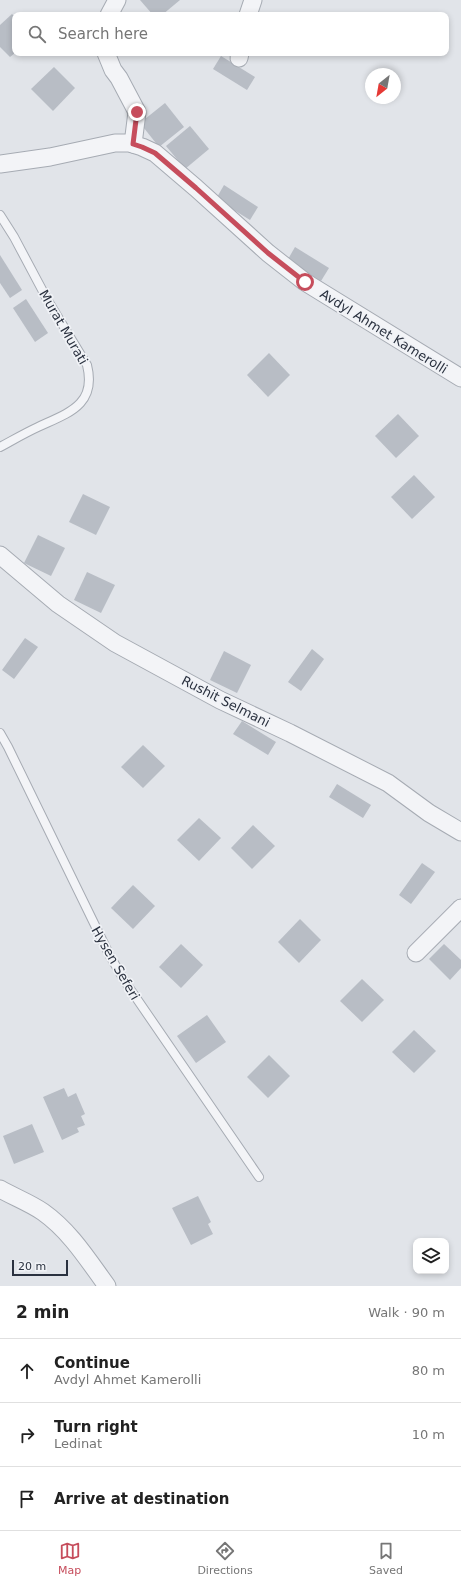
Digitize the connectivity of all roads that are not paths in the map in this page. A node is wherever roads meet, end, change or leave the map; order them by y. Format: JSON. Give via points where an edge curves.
{"nodes":[{"id":1,"x":117,"y":0,"type":"edge"},
{"id":2,"x":253,"y":0,"type":"edge"},
{"id":3,"x":110,"y":12,"type":"edge"},
{"id":4,"x":249,"y":12,"type":"edge"},
{"id":5,"x":107,"y":56,"type":"edge"},
{"id":6,"x":133,"y":144,"type":"junction"},
{"id":7,"x":0,"y":164,"type":"edge"},
{"id":8,"x":0,"y":215,"type":"edge"},
{"id":9,"x":461,"y":378,"type":"edge"},
{"id":10,"x":0,"y":447,"type":"edge"},
{"id":11,"x":0,"y":555,"type":"edge"},
{"id":12,"x":0,"y":733,"type":"edge"},
{"id":13,"x":461,"y":832,"type":"edge"},
{"id":14,"x":461,"y":908,"type":"edge"},
{"id":15,"x":416,"y":953,"type":"dead end"},
{"id":16,"x":259,"y":1177,"type":"dead end"},
{"id":17,"x":0,"y":1189,"type":"edge"},
{"id":18,"x":107,"y":1286,"type":"edge"}],
"edges":[{"from":1,"to":3,"type":"street"},
{"from":2,"to":4,"type":"street"},
{"from":5,"to":6,"type":"street","via":[[137,112]]},
{"from":6,"to":7,"type":"street","name":"Avdyl Ahmet Kamerolli","via":[[115,143],[50,157]]},
{"from":6,"to":9,"type":"street","name":"Avdyl Ahmet Kamerolli","via":[[155,153],[268,253],[305,282]]},
{"from":8,"to":10,"type":"lane","name":"Murat Murati","via":[[87,365],[89,384],[81,403],[73,410]]},
{"from":11,"to":13,"type":"street","name":"Rushit Selmani","via":[[58,604],[115,643],[220,700],[388,783],[429,813]]},
{"from":12,"to":16,"type":"lane","name":"Hysen Seferi","via":[[110,956]]},
{"from":14,"to":15,"type":"street"},
{"from":17,"to":18,"type":"street","via":[[43,1212],[56,1223],[68,1234]]}]}
